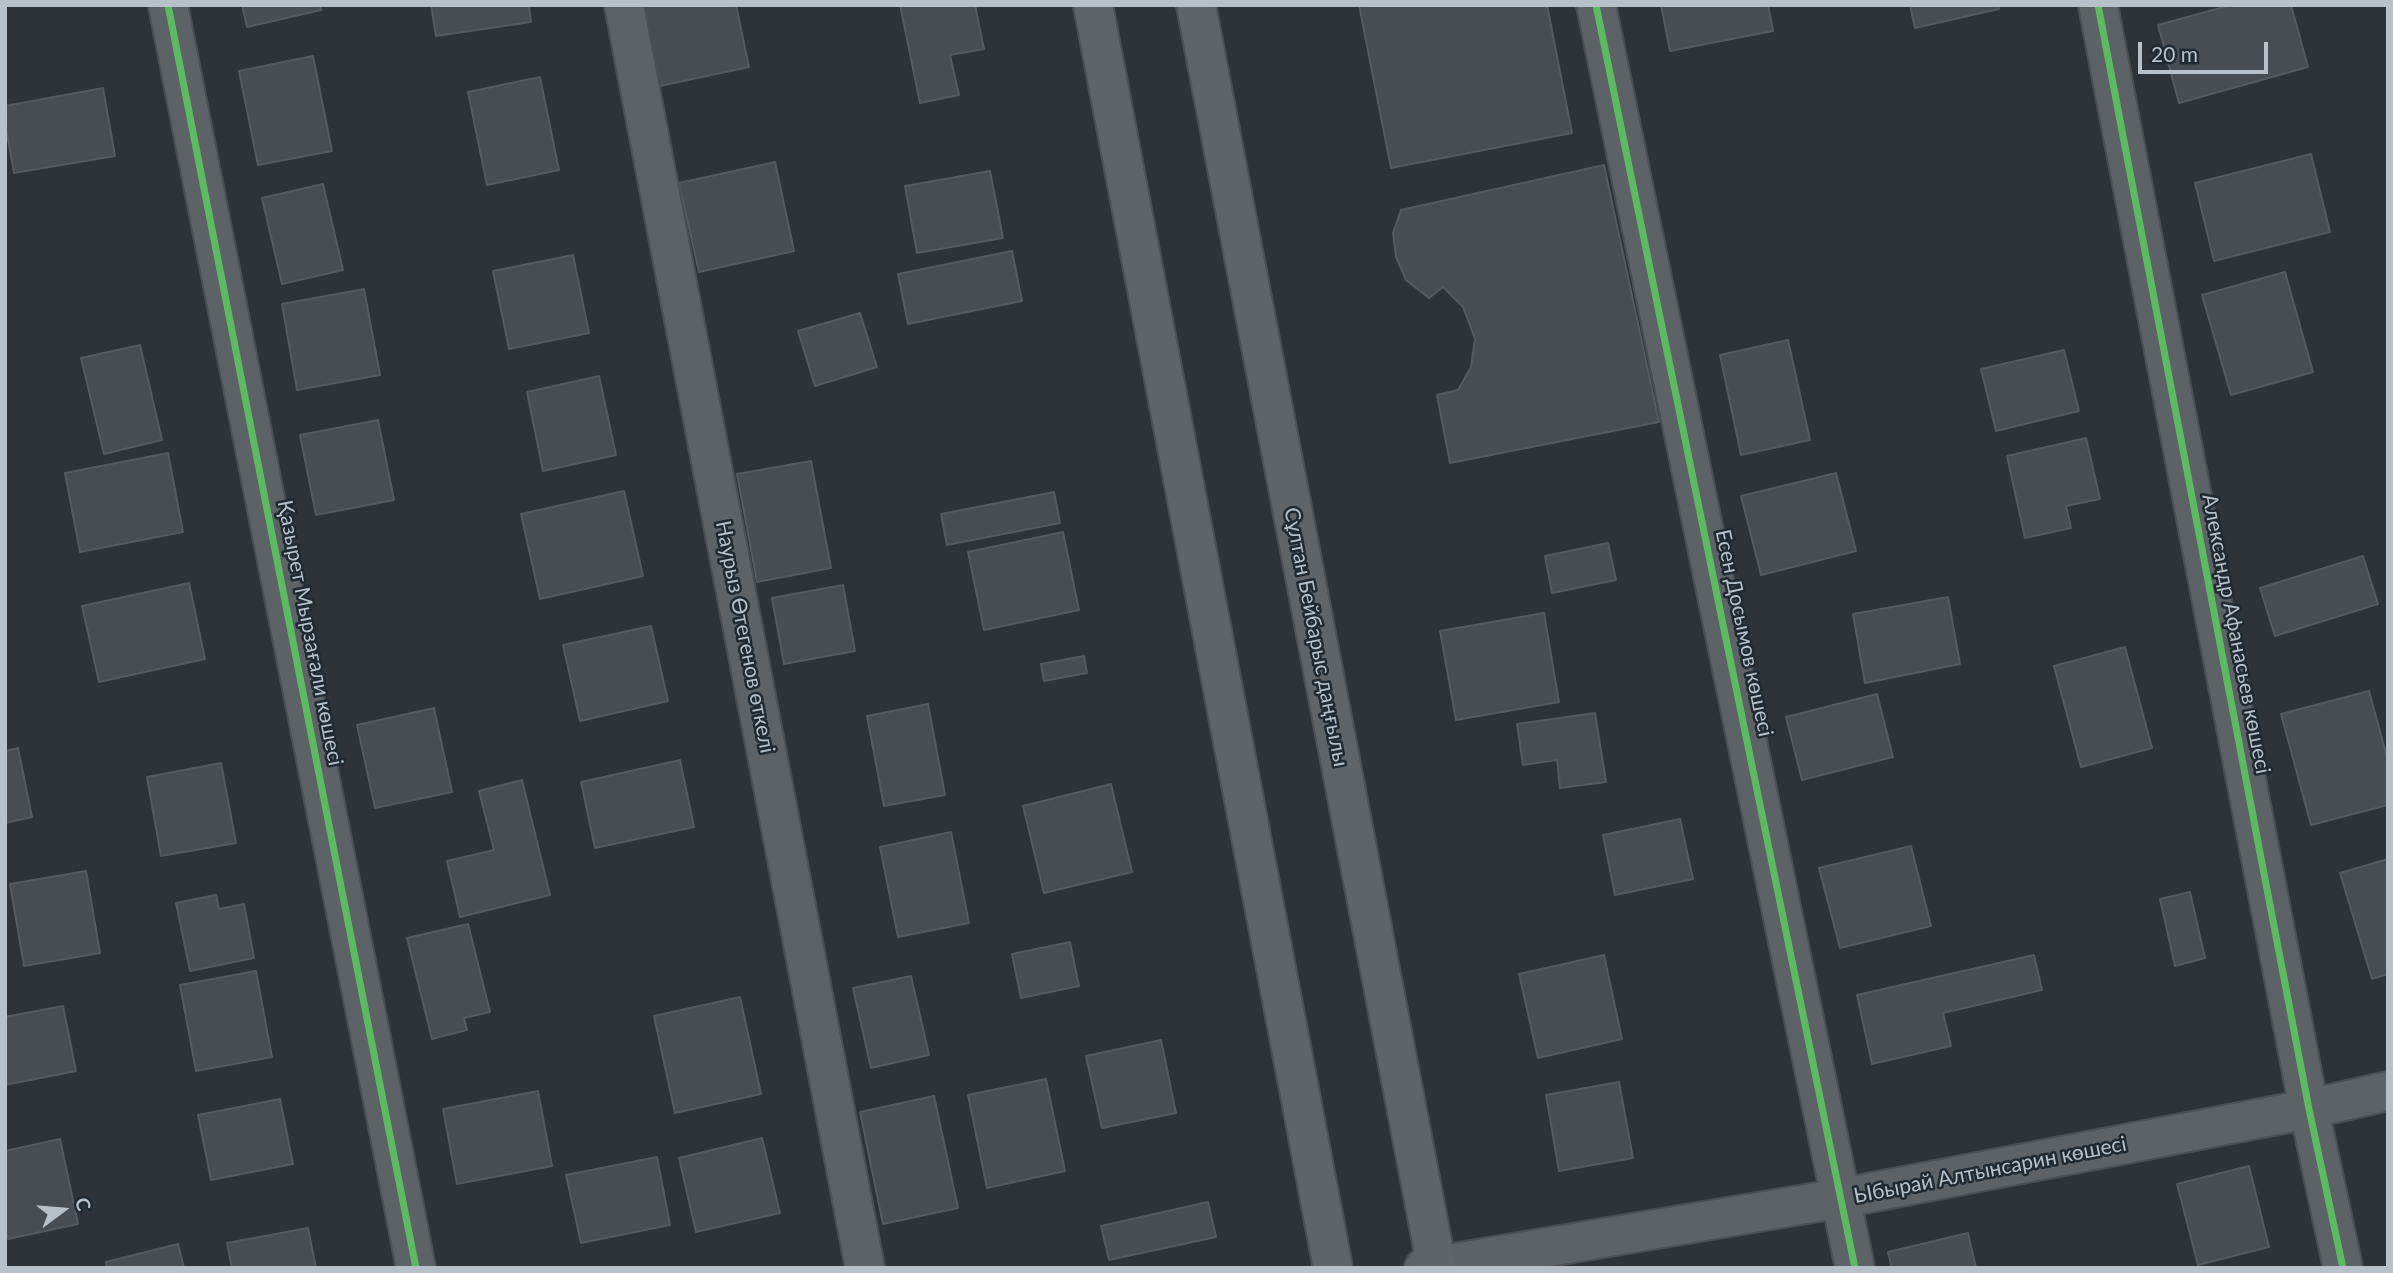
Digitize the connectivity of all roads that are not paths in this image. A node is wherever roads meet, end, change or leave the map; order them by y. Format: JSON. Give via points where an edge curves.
{"nodes":[{"id":1,"x":168,"y":5,"type":"edge"},
{"id":2,"x":624,"y":5,"type":"edge"},
{"id":3,"x":1093,"y":5,"type":"edge"},
{"id":4,"x":1597,"y":5,"type":"edge"},
{"id":5,"x":2098,"y":5,"type":"edge"},
{"id":6,"x":1203,"y":14,"type":"edge"},
{"id":7,"x":2388,"y":1091,"type":"edge"},
{"id":8,"x":2309,"y":1108,"type":"junction"},
{"id":9,"x":1842,"y":1198,"type":"junction"},
{"id":10,"x":1432,"y":1267,"type":"edge"},
{"id":11,"x":416,"y":1268,"type":"edge"},
{"id":12,"x":865,"y":1268,"type":"edge"},
{"id":13,"x":1333,"y":1268,"type":"edge"},
{"id":14,"x":1855,"y":1268,"type":"edge"},
{"id":15,"x":2343,"y":1268,"type":"edge"}],
"edges":[{"from":1,"to":11,"type":"street","name":"Қазырет Мырзағали көшесі"},
{"from":2,"to":12,"type":"street","name":"Наурыз Өтегенов өткелі"},
{"from":3,"to":13,"type":"main road"},
{"from":4,"to":9,"type":"street","name":"Есен Досымов көшесі"},
{"from":5,"to":8,"type":"street","name":"Александр Афанасьев көшесі"},
{"from":6,"to":10,"type":"main road","name":"Сұлтан Бейбарыс даңғылы"},
{"from":7,"to":8,"type":"street","name":"Ыбырай Алтынсарин көшесі"},
{"from":8,"to":9,"type":"street","name":"Ыбырай Алтынсарин көшесі"},
{"from":8,"to":15,"type":"street","name":"Александр Афанасьев көшесі"},
{"from":9,"to":10,"type":"street","name":"Ыбырай Алтынсарин көшесі"},
{"from":9,"to":14,"type":"street","name":"Есен Досымов көшесі"}]}
